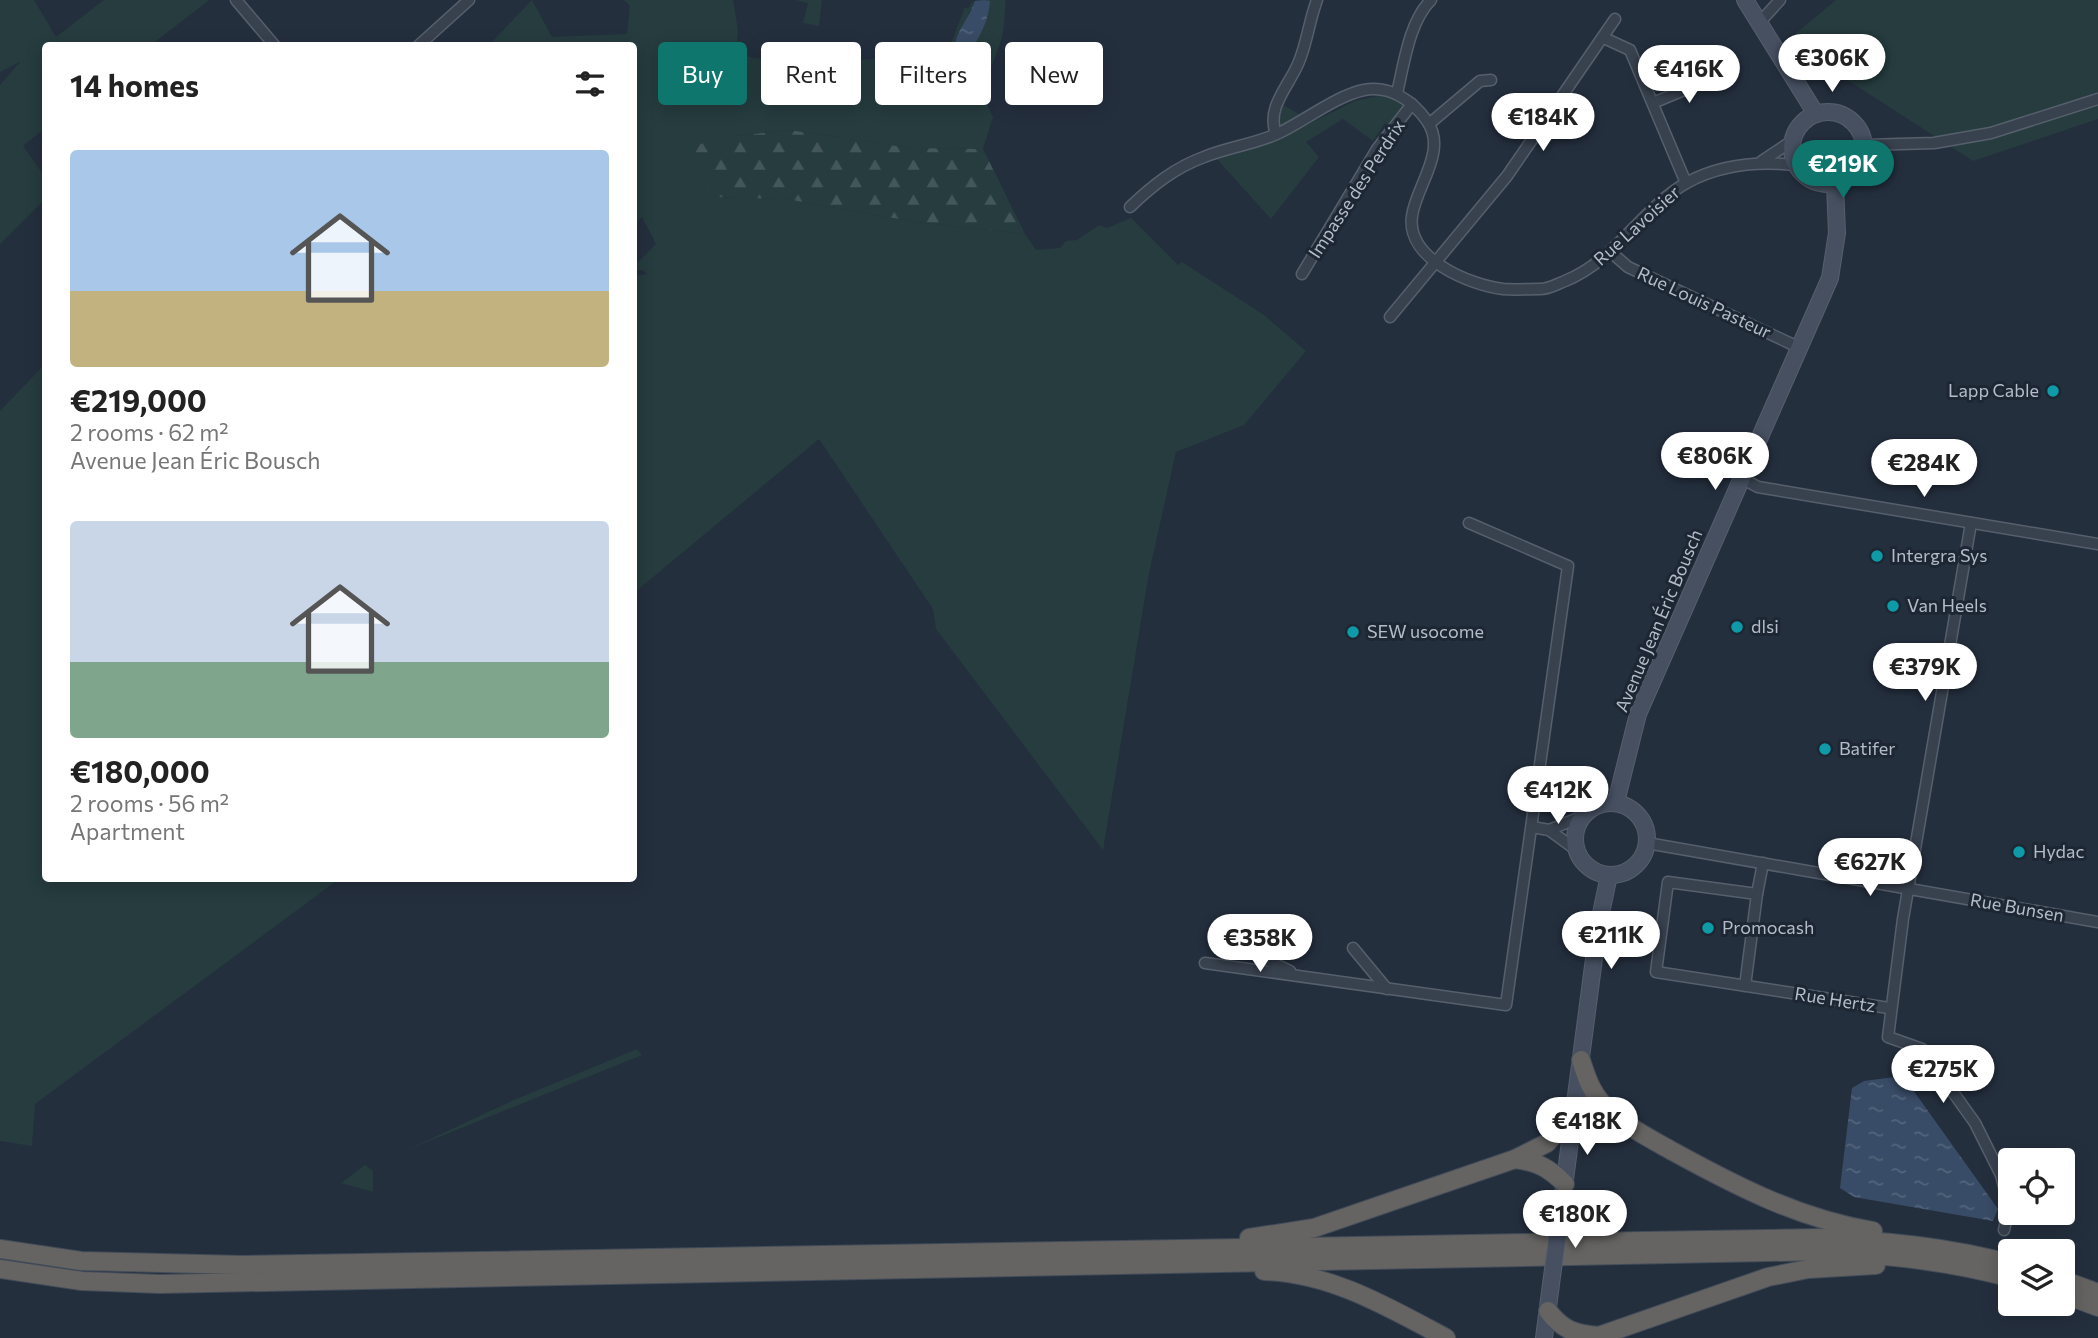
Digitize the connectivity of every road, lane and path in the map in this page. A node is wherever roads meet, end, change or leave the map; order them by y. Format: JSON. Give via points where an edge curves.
{"nodes":[{"id":1,"x":236,"y":0,"type":"edge"},
{"id":2,"x":469,"y":0,"type":"edge"},
{"id":3,"x":1317,"y":0,"type":"edge"},
{"id":4,"x":1431,"y":0,"type":"edge"},
{"id":5,"x":1745,"y":0,"type":"edge"},
{"id":6,"x":1780,"y":0,"type":"edge"},
{"id":7,"x":1615,"y":19,"type":"dead end"},
{"id":8,"x":1760,"y":22,"type":"junction"},
{"id":9,"x":1604,"y":38,"type":"junction"},
{"id":10,"x":272,"y":42,"type":"edge"},
{"id":11,"x":422,"y":42,"type":"edge"},
{"id":12,"x":1713,"y":78,"type":"dead end"},
{"id":13,"x":1491,"y":80,"type":"dead end"},
{"id":14,"x":1397,"y":93,"type":"junction"},
{"id":15,"x":2098,"y":100,"type":"edge"},
{"id":16,"x":1653,"y":103,"type":"junction"},
{"id":17,"x":1412,"y":104,"type":"junction"},
{"id":18,"x":1816,"y":114,"type":"junction"},
{"id":19,"x":1429,"y":124,"type":"junction"},
{"id":20,"x":1276,"y":135,"type":"junction"},
{"id":21,"x":1792,"y":141,"type":"junction"},
{"id":22,"x":1864,"y":145,"type":"junction"},
{"id":23,"x":1762,"y":162,"type":"junction"},
{"id":24,"x":1796,"y":165,"type":"junction"},
{"id":25,"x":1686,"y":183,"type":"junction"},
{"id":26,"x":1835,"y":184,"type":"junction"},
{"id":27,"x":1130,"y":207,"type":"dead end"},
{"id":28,"x":1612,"y":253,"type":"junction"},
{"id":29,"x":1436,"y":261,"type":"junction"},
{"id":30,"x":1302,"y":274,"type":"dead end"},
{"id":31,"x":1390,"y":317,"type":"dead end"},
{"id":32,"x":1800,"y":348,"type":"junction"},
{"id":33,"x":1741,"y":478,"type":"junction"},
{"id":34,"x":1469,"y":523,"type":"dead end"},
{"id":35,"x":1971,"y":523,"type":"junction"},
{"id":36,"x":2098,"y":544,"type":"edge"},
{"id":37,"x":1616,"y":802,"type":"junction"},
{"id":38,"x":1583,"y":816,"type":"junction"},
{"id":39,"x":1532,"y":827,"type":"junction"},
{"id":40,"x":1549,"y":830,"type":"junction"},
{"id":41,"x":1647,"y":843,"type":"junction"},
{"id":42,"x":1575,"y":849,"type":"junction"},
{"id":43,"x":1763,"y":863,"type":"junction"},
{"id":44,"x":1609,"y":875,"type":"junction"},
{"id":45,"x":1910,"y":889,"type":"junction"},
{"id":46,"x":1757,"y":894,"type":"junction"},
{"id":47,"x":2098,"y":922,"type":"edge"},
{"id":48,"x":1233,"y":944,"type":"dead end"},
{"id":49,"x":1353,"y":948,"type":"dead end"},
{"id":50,"x":1205,"y":963,"type":"dead end"},
{"id":51,"x":1301,"y":977,"type":"junction"},
{"id":52,"x":1745,"y":986,"type":"junction"},
{"id":53,"x":1387,"y":989,"type":"junction"},
{"id":54,"x":1889,"y":1008,"type":"junction"},
{"id":55,"x":1581,"y":1060,"type":"junction"},
{"id":56,"x":1573,"y":1119,"type":"junction"},
{"id":57,"x":1619,"y":1119,"type":"junction"},
{"id":58,"x":1515,"y":1159,"type":"junction"},
{"id":59,"x":1565,"y":1184,"type":"junction"},
{"id":60,"x":2004,"y":1230,"type":"dead end"},
{"id":61,"x":0,"y":1249,"type":"edge"},
{"id":62,"x":1112,"y":1250,"type":"junction"},
{"id":63,"x":1180,"y":1262,"type":"junction"},
{"id":64,"x":1978,"y":1262,"type":"junction"},
{"id":65,"x":1998,"y":1263,"type":"edge"},
{"id":66,"x":0,"y":1269,"type":"edge"},
{"id":67,"x":1998,"y":1272,"type":"edge"},
{"id":68,"x":2075,"y":1284,"type":"edge"},
{"id":69,"x":2098,"y":1293,"type":"edge"},
{"id":70,"x":2075,"y":1298,"type":"edge"},
{"id":71,"x":2098,"y":1307,"type":"edge"},
{"id":72,"x":1548,"y":1311,"type":"junction"},
{"id":73,"x":1596,"y":1337,"type":"edge"},
{"id":74,"x":1446,"y":1338,"type":"edge"},
{"id":75,"x":1544,"y":1338,"type":"edge"}],
"edges":[{"from":1,"to":10,"type":"street"},
{"from":2,"to":11,"type":"street"},
{"from":3,"to":20,"type":"street","via":[[1299,62],[1274,111]]},
{"from":4,"to":14,"type":"street","via":[[1407,50]]},
{"from":5,"to":8,"type":"main road"},
{"from":6,"to":8,"type":"street"},
{"from":7,"to":9,"type":"street"},
{"from":8,"to":18,"type":"main road"},
{"from":9,"to":16,"type":"street","via":[[1630,50]]},
{"from":9,"to":29,"type":"street","via":[[1507,176]]},
{"from":12,"to":16,"type":"street"},
{"from":13,"to":19,"type":"street","via":[[1480,81]]},
{"from":14,"to":17,"type":"street"},
{"from":14,"to":20,"type":"street","via":[[1364,90]]},
{"from":15,"to":22,"type":"street","via":[[1991,133],[1934,143]]},
{"from":16,"to":25,"type":"street"},
{"from":17,"to":19,"type":"street"},
{"from":17,"to":30,"type":"street","name":"Impasse des Perdrix","via":[[1377,149]]},
{"from":18,"to":21,"type":"main road","via":[[1805,120]]},
{"from":18,"to":22,"type":"main road","via":[[1848,117]]},
{"from":19,"to":29,"type":"street","via":[[1434,141],[1429,172],[1411,220],[1416,239]]},
{"from":20,"to":27,"type":"street","via":[[1202,157],[1157,181]]},
{"from":21,"to":23,"type":"street","name":"Rue Lavoisier"},
{"from":21,"to":24,"type":"main road"},
{"from":22,"to":26,"type":"main road","via":[[1860,166]]},
{"from":23,"to":24,"type":"street","name":"Rue Lavoisier"},
{"from":23,"to":25,"type":"street","name":"Rue Lavoisier","via":[[1714,170]]},
{"from":24,"to":26,"type":"main road","via":[[1812,181]]},
{"from":25,"to":28,"type":"street","name":"Rue Lavoisier"},
{"from":26,"to":32,"type":"main road","name":"Avenue Jean Éric Bousch","via":[[1838,233],[1830,278]]},
{"from":28,"to":29,"type":"street","name":"Rue Lavoisier","via":[[1580,275],[1545,289],[1502,289],[1459,276]]},
{"from":28,"to":32,"type":"street","name":"Rue Louis Pasteur","via":[[1628,267]]},
{"from":29,"to":31,"type":"street"},
{"from":32,"to":33,"type":"main road","name":"Avenue Jean Éric Bousch"},
{"from":33,"to":35,"type":"street","via":[[1758,486]]},
{"from":33,"to":37,"type":"main road","name":"Avenue Jean Éric Bousch","via":[[1638,714]]},
{"from":34,"to":39,"type":"street","via":[[1568,566]]},
{"from":35,"to":36,"type":"street"},
{"from":35,"to":45,"type":"street","name":"Rue Hertz"},
{"from":37,"to":38,"type":"main road","via":[[1604,803]]},
{"from":37,"to":41,"type":"main road","via":[[1640,817]]},
{"from":38,"to":40,"type":"street"},
{"from":38,"to":42,"type":"main road","via":[[1574,835]]},
{"from":39,"to":40,"type":"street"},
{"from":39,"to":53,"type":"street","via":[[1506,1004]]},
{"from":40,"to":42,"type":"street"},
{"from":41,"to":43,"type":"street","name":"Rue Bunsen"},
{"from":41,"to":44,"type":"main road","via":[[1634,867]]},
{"from":42,"to":44,"type":"main road","via":[[1592,871]]},
{"from":43,"to":45,"type":"street","name":"Rue Bunsen"},
{"from":43,"to":46,"type":"street"},
{"from":44,"to":55,"type":"main road"},
{"from":45,"to":47,"type":"street","name":"Rue Bunsen"},
{"from":45,"to":54,"type":"street","name":"Rue Hertz"},
{"from":46,"to":52,"type":"street"},
{"from":46,"to":52,"type":"street","name":"Rue Hertz","via":[[1668,882],[1656,972]]},
{"from":48,"to":51,"type":"street"},
{"from":49,"to":53,"type":"street"},
{"from":50,"to":51,"type":"street"},
{"from":51,"to":53,"type":"street"},
{"from":52,"to":54,"type":"street","name":"Rue Hertz"},
{"from":54,"to":60,"type":"street","via":[[1888,1037],[1922,1049],[1975,1123],[2001,1175],[2009,1207]]},
{"from":55,"to":56,"type":"main road"},
{"from":55,"to":57,"type":"highway","via":[[1594,1094]]},
{"from":56,"to":57,"type":"highway","via":[[1604,1115]]},
{"from":56,"to":58,"type":"highway","via":[[1547,1143]]},
{"from":56,"to":59,"type":"main road"},
{"from":57,"to":64,"type":"highway","via":[[1736,1186],[1789,1210],[1842,1226],[1937,1241]]},
{"from":58,"to":59,"type":"highway","via":[[1550,1168]]},
{"from":58,"to":62,"type":"highway","via":[[1314,1228],[1257,1238]]},
{"from":59,"to":72,"type":"main road","bridge":true},
{"from":61,"to":62,"type":"highway","via":[[82,1261],[242,1265]]},
{"from":62,"to":64,"type":"highway","via":[[1821,1238],[1889,1241]]},
{"from":63,"to":64,"type":"highway","via":[[1822,1251]]},
{"from":63,"to":66,"type":"highway","via":[[160,1284],[82,1281]]},
{"from":63,"to":74,"type":"highway","via":[[1280,1271],[1326,1281],[1372,1298]]},
{"from":64,"to":65,"type":"highway"},
{"from":64,"to":67,"type":"highway"},
{"from":64,"to":73,"type":"highway","via":[[1808,1269],[1768,1277]]},
{"from":68,"to":69,"type":"highway"},
{"from":70,"to":71,"type":"highway"},
{"from":72,"to":73,"type":"highway","via":[[1561,1327]]},
{"from":72,"to":75,"type":"main road"}]}
